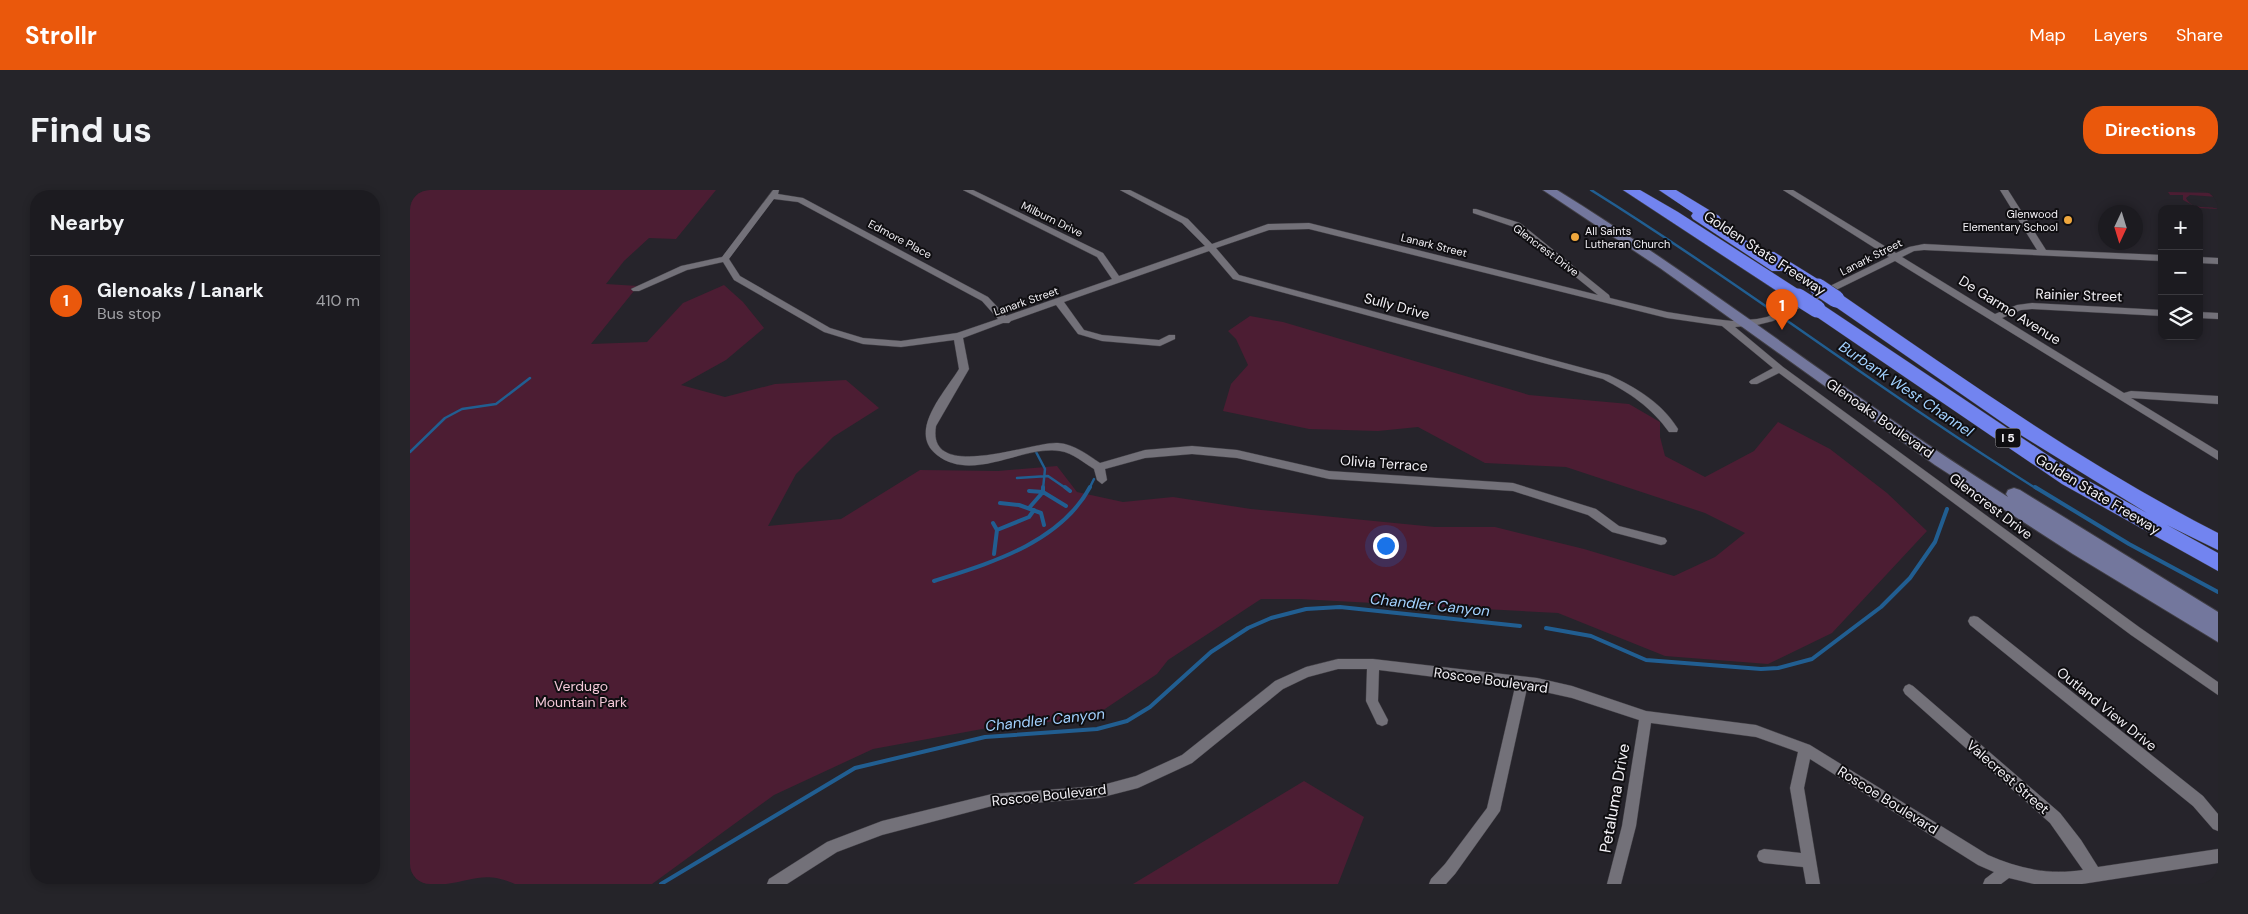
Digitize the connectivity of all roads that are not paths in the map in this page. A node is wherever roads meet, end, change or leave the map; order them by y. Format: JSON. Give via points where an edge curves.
{"nodes":[{"id":1,"x":967,"y":190,"type":"edge"},
{"id":2,"x":1124,"y":190,"type":"edge"},
{"id":3,"x":1549,"y":190,"type":"edge"},
{"id":4,"x":1565,"y":190,"type":"edge"},
{"id":5,"x":1630,"y":190,"type":"edge"},
{"id":6,"x":1642,"y":190,"type":"edge"},
{"id":7,"x":1655,"y":190,"type":"edge"},
{"id":8,"x":1666,"y":190,"type":"edge"},
{"id":9,"x":1787,"y":190,"type":"edge"},
{"id":10,"x":2004,"y":190,"type":"edge"},
{"id":11,"x":775,"y":193,"type":"edge"},
{"id":12,"x":1476,"y":211,"type":"dead end"},
{"id":13,"x":1210,"y":247,"type":"junction"},
{"id":14,"x":2043,"y":252,"type":"junction"},
{"id":15,"x":1897,"y":257,"type":"junction"},
{"id":16,"x":2158,"y":258,"type":"edge"},
{"id":17,"x":725,"y":260,"type":"junction"},
{"id":18,"x":2203,"y":260,"type":"edge"},
{"id":19,"x":2218,"y":261,"type":"edge"},
{"id":20,"x":1117,"y":280,"type":"junction"},
{"id":21,"x":636,"y":289,"type":"dead end"},
{"id":22,"x":1808,"y":292,"type":"junction"},
{"id":23,"x":1610,"y":300,"type":"junction"},
{"id":24,"x":1058,"y":302,"type":"junction"},
{"id":25,"x":2158,"y":313,"type":"edge"},
{"id":26,"x":2203,"y":315,"type":"edge"},
{"id":27,"x":2218,"y":316,"type":"edge"},
{"id":28,"x":1996,"y":317,"type":"junction"},
{"id":29,"x":1006,"y":321,"type":"junction"},
{"id":30,"x":1758,"y":321,"type":"junction"},
{"id":31,"x":1725,"y":324,"type":"junction"},
{"id":32,"x":958,"y":336,"type":"junction"},
{"id":33,"x":1172,"y":337,"type":"dead end"},
{"id":34,"x":1780,"y":369,"type":"junction"},
{"id":35,"x":1754,"y":382,"type":"dead end"},
{"id":36,"x":2124,"y":397,"type":"junction"},
{"id":37,"x":2218,"y":400,"type":"edge"},
{"id":38,"x":1673,"y":429,"type":"dead end"},
{"id":39,"x":2218,"y":456,"type":"edge"},
{"id":40,"x":1099,"y":467,"type":"junction"},
{"id":41,"x":1102,"y":480,"type":"dead end"},
{"id":42,"x":1661,"y":541,"type":"dead end"},
{"id":43,"x":2216,"y":555,"type":"edge"},
{"id":44,"x":1974,"y":621,"type":"dead end"},
{"id":45,"x":2218,"y":621,"type":"edge"},
{"id":46,"x":2218,"y":635,"type":"edge"},
{"id":47,"x":1373,"y":664,"type":"junction"},
{"id":48,"x":1522,"y":682,"type":"junction"},
{"id":49,"x":2218,"y":689,"type":"edge"},
{"id":50,"x":1909,"y":690,"type":"dead end"},
{"id":51,"x":1646,"y":718,"type":"junction"},
{"id":52,"x":1382,"y":720,"type":"dead end"},
{"id":53,"x":1805,"y":749,"type":"junction"},
{"id":54,"x":2218,"y":824,"type":"edge"},
{"id":55,"x":1764,"y":856,"type":"dead end"},
{"id":56,"x":2218,"y":856,"type":"edge"},
{"id":57,"x":1809,"y":861,"type":"junction"},
{"id":58,"x":2006,"y":870,"type":"junction"},
{"id":59,"x":2095,"y":875,"type":"junction"},
{"id":60,"x":774,"y":884,"type":"edge"},
{"id":61,"x":1436,"y":884,"type":"edge"},
{"id":62,"x":1614,"y":884,"type":"edge"},
{"id":63,"x":1813,"y":884,"type":"edge"},
{"id":64,"x":1990,"y":884,"type":"edge"}],
"edges":[{"from":1,"to":20,"type":"street","name":"Milburn Drive","via":[[1100,255]]},
{"from":2,"to":13,"type":"street","name":"Sully Drive","via":[[1185,222]]},
{"from":3,"to":30,"type":"main road","name":"Glenoaks Boulevard"},
{"from":4,"to":30,"type":"main road","name":"Glenoaks Boulevard","via":[[1650,244]]},
{"from":5,"to":22,"type":"highway","name":"Golden State Freeway","number":"I 5"},
{"from":6,"to":22,"type":"highway"},
{"from":7,"to":22,"type":"highway","via":[[1729,235]]},
{"from":8,"to":22,"type":"highway","name":"Golden State Freeway","number":"I 5"},
{"from":9,"to":15,"type":"street","name":"De Garmo Avenue"},
{"from":10,"to":14,"type":"street"},
{"from":11,"to":17,"type":"street"},
{"from":11,"to":29,"type":"street","name":"Edmore Place","via":[[800,200],[985,299]]},
{"from":12,"to":23,"type":"street","name":"Glencrest Drive","via":[[1517,225]]},
{"from":13,"to":20,"type":"street","name":"Lanark Street"},
{"from":13,"to":23,"type":"street","name":"Lanark Street","via":[[1268,228],[1309,226]]},
{"from":13,"to":38,"type":"street","name":"Sully Drive","via":[[1236,278],[1606,377],[1648,401],[1662,412]]},
{"from":14,"to":15,"type":"street","name":"Lanark Street","via":[[1924,246]]},
{"from":14,"to":16,"type":"street","name":"Lanark Street"},
{"from":15,"to":28,"type":"street","name":"De Garmo Avenue"},
{"from":15,"to":30,"type":"street","name":"Lanark Street","via":[[1786,312]]},
{"from":17,"to":21,"type":"street","via":[[684,268]]},
{"from":17,"to":32,"type":"street","name":"Lanark Street","via":[[738,278],[813,323],[840,335],[863,341],[901,344]]},
{"from":18,"to":19,"type":"street"},
{"from":20,"to":24,"type":"street","name":"Lanark Street"},
{"from":22,"to":43,"type":"highway","name":"Golden State Freeway","number":"I 5","bridge":true,"via":[[2069,479]]},
{"from":23,"to":31,"type":"street","name":"Lanark Street","via":[[1667,315]]},
{"from":24,"to":29,"type":"street","name":"Lanark Street"},
{"from":24,"to":33,"type":"street","via":[[1081,332],[1102,338],[1160,343]]},
{"from":25,"to":28,"type":"street","name":"Rainier Street","via":[[2032,306],[2020,307]]},
{"from":26,"to":27,"type":"street"},
{"from":28,"to":36,"type":"street","name":"De Garmo Avenue"},
{"from":29,"to":32,"type":"street","name":"Lanark Street"},
{"from":30,"to":31,"type":"street","name":"Lanark Street"},
{"from":30,"to":45,"type":"main road","name":"Glenoaks Boulevard","via":[[1915,431]]},
{"from":30,"to":46,"type":"main road","name":"Glenoaks Boulevard","via":[[1906,437]]},
{"from":31,"to":34,"type":"street","name":"Glencrest Drive"},
{"from":32,"to":40,"type":"street","via":[[964,369],[931,426],[930,437],[936,449],[954,459],[976,461],[1057,447],[1079,454]]},
{"from":34,"to":35,"type":"street"},
{"from":34,"to":49,"type":"street","name":"Glencrest Drive"},
{"from":36,"to":37,"type":"street","via":[[2131,394]]},
{"from":36,"to":39,"type":"street","name":"De Garmo Avenue"},
{"from":40,"to":41,"type":"street"},
{"from":40,"to":42,"type":"street","name":"Olivia Terrace","via":[[1145,454],[1192,450],[1237,454],[1329,475],[1513,487],[1592,512],[1616,529]]},
{"from":44,"to":54,"type":"street","name":"Outland View Drive","via":[[2198,801]]},
{"from":47,"to":48,"type":"street","name":"Roscoe Boulevard"},
{"from":47,"to":52,"type":"street","via":[[1372,702]]},
{"from":47,"to":60,"type":"street","name":"Roscoe Boulevard","via":[[1338,664],[1306,672],[1279,685],[1187,759],[1138,782],[1098,792],[992,800],[882,828],[832,847]]},
{"from":48,"to":51,"type":"street","name":"Roscoe Boulevard","via":[[1572,692]]},
{"from":48,"to":61,"type":"street","via":[[1493,811]]},
{"from":50,"to":59,"type":"street","name":"Valecrest Street","via":[[2055,818]]},
{"from":51,"to":53,"type":"street","name":"Roscoe Boulevard","via":[[1756,731]]},
{"from":51,"to":62,"type":"street","name":"Petaluma Drive","via":[[1629,826]]},
{"from":53,"to":57,"type":"street","via":[[1797,788]]},
{"from":53,"to":58,"type":"street","name":"Roscoe Boulevard","via":[[1983,860]]},
{"from":55,"to":57,"type":"street"},
{"from":56,"to":59,"type":"street","name":"Roscoe Boulevard"},
{"from":57,"to":63,"type":"street"},
{"from":58,"to":59,"type":"street","name":"Roscoe Boulevard","via":[[2038,879],[2062,880]]},
{"from":58,"to":64,"type":"street"}]}
